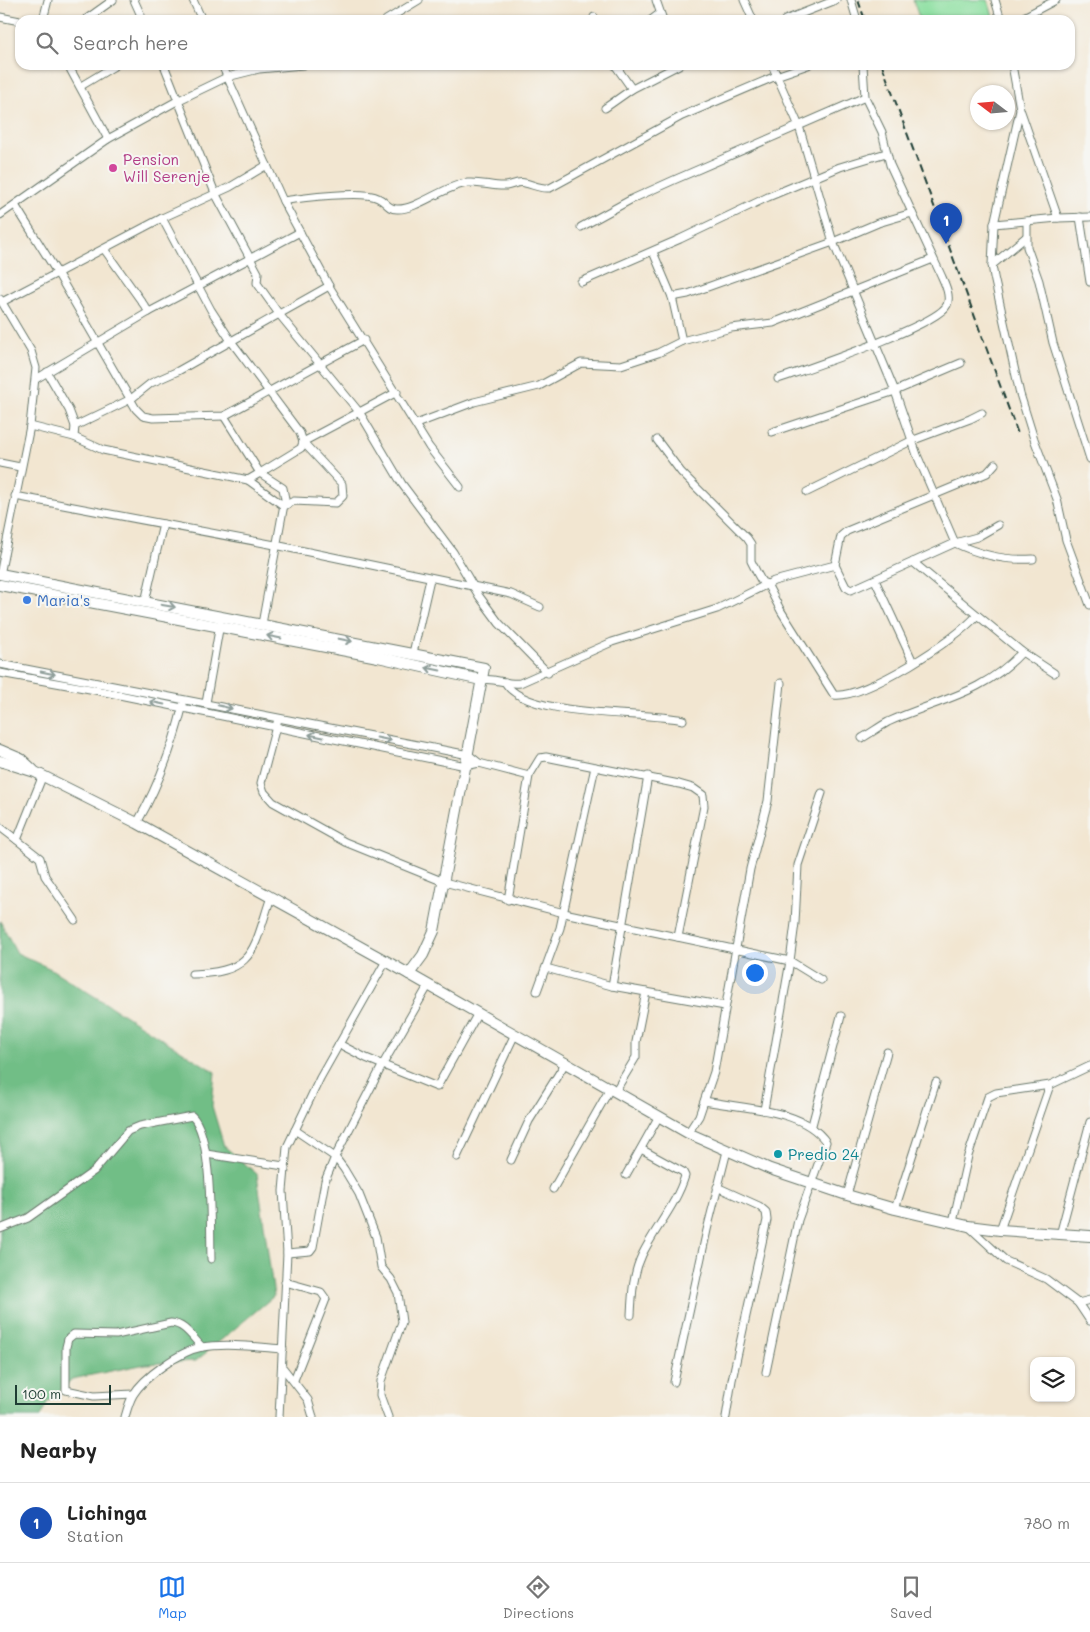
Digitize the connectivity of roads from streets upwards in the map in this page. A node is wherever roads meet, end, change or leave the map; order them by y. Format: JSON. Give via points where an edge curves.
{"nodes":[{"id":1,"x":48,"y":0,"type":"edge"},
{"id":2,"x":113,"y":0,"type":"edge"},
{"id":3,"x":134,"y":0,"type":"edge"},
{"id":4,"x":193,"y":0,"type":"edge"},
{"id":5,"x":419,"y":0,"type":"edge"},
{"id":6,"x":656,"y":0,"type":"edge"},
{"id":7,"x":744,"y":0,"type":"edge"},
{"id":8,"x":836,"y":0,"type":"edge"},
{"id":9,"x":851,"y":0,"type":"edge"},
{"id":10,"x":995,"y":0,"type":"edge"},
{"id":11,"x":1056,"y":0,"type":"edge"},
{"id":12,"x":44,"y":15,"type":"edge"},
{"id":13,"x":91,"y":15,"type":"edge"},
{"id":14,"x":141,"y":15,"type":"edge"},
{"id":15,"x":200,"y":15,"type":"edge"},
{"id":16,"x":394,"y":15,"type":"edge"},
{"id":17,"x":660,"y":15,"type":"edge"},
{"id":18,"x":751,"y":15,"type":"edge"},
{"id":19,"x":798,"y":15,"type":"edge"},
{"id":20,"x":856,"y":15,"type":"edge"},
{"id":21,"x":1000,"y":15,"type":"edge"},
{"id":22,"x":1028,"y":15,"type":"edge"},
{"id":23,"x":0,"y":17,"type":"edge"},
{"id":24,"x":15,"y":20,"type":"edge"},
{"id":25,"x":71,"y":70,"type":"edge"},
{"id":26,"x":107,"y":70,"type":"edge"},
{"id":27,"x":166,"y":70,"type":"edge"},
{"id":28,"x":224,"y":70,"type":"edge"},
{"id":29,"x":255,"y":70,"type":"edge"},
{"id":30,"x":618,"y":70,"type":"edge"},
{"id":31,"x":670,"y":70,"type":"edge"},
{"id":32,"x":774,"y":70,"type":"edge"},
{"id":33,"x":793,"y":70,"type":"edge"},
{"id":34,"x":864,"y":70,"type":"edge"},
{"id":35,"x":1013,"y":70,"type":"edge"},
{"id":36,"x":776,"y":76,"type":"junction"},
{"id":37,"x":227,"y":77,"type":"junction"},
{"id":38,"x":80,"y":86,"type":"junction"},
{"id":39,"x":632,"y":90,"type":"junction"},
{"id":40,"x":865,"y":97,"type":"junction"},
{"id":41,"x":177,"y":101,"type":"junction"},
{"id":42,"x":606,"y":108,"type":"dead end"},
{"id":43,"x":1020,"y":108,"type":"junction"},
{"id":44,"x":799,"y":126,"type":"junction"},
{"id":45,"x":108,"y":140,"type":"junction"},
{"id":46,"x":886,"y":153,"type":"junction"},
{"id":47,"x":267,"y":165,"type":"junction"},
{"id":48,"x":816,"y":177,"type":"junction"},
{"id":49,"x":215,"y":193,"type":"junction"},
{"id":50,"x":283,"y":201,"type":"junction"},
{"id":51,"x":15,"y":205,"type":"junction"},
{"id":52,"x":912,"y":213,"type":"junction"},
{"id":53,"x":0,"y":215,"type":"edge"},
{"id":54,"x":1080,"y":217,"type":"junction"},
{"id":55,"x":1090,"y":217,"type":"edge"},
{"id":56,"x":162,"y":218,"type":"junction"},
{"id":57,"x":1058,"y":218,"type":"junction"},
{"id":58,"x":1026,"y":221,"type":"junction"},
{"id":59,"x":994,"y":224,"type":"junction"},
{"id":60,"x":581,"y":227,"type":"dead end"},
{"id":61,"x":300,"y":232,"type":"junction"},
{"id":62,"x":1026,"y":237,"type":"junction"},
{"id":63,"x":833,"y":242,"type":"junction"},
{"id":64,"x":104,"y":250,"type":"junction"},
{"id":65,"x":652,"y":252,"type":"junction"},
{"id":66,"x":250,"y":257,"type":"junction"},
{"id":67,"x":933,"y":259,"type":"junction"},
{"id":68,"x":992,"y":265,"type":"junction"},
{"id":69,"x":58,"y":274,"type":"junction"},
{"id":70,"x":581,"y":282,"type":"dead end"},
{"id":71,"x":1090,"y":282,"type":"edge"},
{"id":72,"x":198,"y":286,"type":"junction"},
{"id":73,"x":329,"y":286,"type":"junction"},
{"id":74,"x":853,"y":290,"type":"junction"},
{"id":75,"x":672,"y":296,"type":"junction"},
{"id":76,"x":1,"y":301,"type":"edge"},
{"id":77,"x":149,"y":312,"type":"junction"},
{"id":78,"x":279,"y":314,"type":"junction"},
{"id":79,"x":364,"y":340,"type":"junction"},
{"id":80,"x":231,"y":341,"type":"junction"},
{"id":81,"x":682,"y":341,"type":"junction"},
{"id":82,"x":99,"y":342,"type":"junction"},
{"id":83,"x":876,"y":344,"type":"junction"},
{"id":84,"x":961,"y":363,"type":"dead end"},
{"id":85,"x":319,"y":364,"type":"junction"},
{"id":86,"x":48,"y":372,"type":"junction"},
{"id":87,"x":36,"y":379,"type":"junction"},
{"id":88,"x":778,"y":379,"type":"dead end"},
{"id":89,"x":895,"y":391,"type":"junction"},
{"id":90,"x":397,"y":392,"type":"junction"},
{"id":91,"x":270,"y":393,"type":"junction"},
{"id":92,"x":131,"y":399,"type":"junction"},
{"id":93,"x":982,"y":413,"type":"dead end"},
{"id":94,"x":360,"y":414,"type":"junction"},
{"id":95,"x":224,"y":416,"type":"junction"},
{"id":96,"x":416,"y":424,"type":"junction"},
{"id":97,"x":30,"y":426,"type":"junction"},
{"id":98,"x":75,"y":426,"type":"junction"},
{"id":99,"x":772,"y":432,"type":"dead end"},
{"id":100,"x":74,"y":437,"type":"junction"},
{"id":101,"x":657,"y":440,"type":"dead end"},
{"id":102,"x":911,"y":441,"type":"junction"},
{"id":103,"x":303,"y":442,"type":"junction"},
{"id":104,"x":1090,"y":459,"type":"edge"},
{"id":105,"x":0,"y":463,"type":"edge"},
{"id":106,"x":995,"y":464,"type":"dead end"},
{"id":107,"x":20,"y":467,"type":"junction"},
{"id":108,"x":260,"y":473,"type":"junction"},
{"id":109,"x":248,"y":480,"type":"junction"},
{"id":110,"x":460,"y":487,"type":"dead end"},
{"id":111,"x":807,"y":492,"type":"dead end"},
{"id":112,"x":15,"y":496,"type":"junction"},
{"id":113,"x":935,"y":496,"type":"junction"},
{"id":114,"x":284,"y":506,"type":"junction"},
{"id":115,"x":163,"y":524,"type":"junction"},
{"id":116,"x":998,"y":525,"type":"dead end"},
{"id":117,"x":955,"y":543,"type":"junction"},
{"id":118,"x":275,"y":545,"type":"junction"},
{"id":119,"x":1033,"y":559,"type":"dead end"},
{"id":120,"x":913,"y":562,"type":"junction"},
{"id":121,"x":835,"y":565,"type":"junction"},
{"id":122,"x":0,"y":574,"type":"edge"},
{"id":123,"x":430,"y":579,"type":"junction"},
{"id":124,"x":875,"y":580,"type":"junction"},
{"id":125,"x":51,"y":584,"type":"junction"},
{"id":126,"x":767,"y":584,"type":"junction"},
{"id":127,"x":0,"y":585,"type":"edge"},
{"id":128,"x":473,"y":588,"type":"junction"},
{"id":129,"x":50,"y":595,"type":"junction"},
{"id":130,"x":120,"y":597,"type":"junction"},
{"id":131,"x":145,"y":602,"type":"junction"},
{"id":132,"x":1090,"y":605,"type":"edge"},
{"id":133,"x":540,"y":607,"type":"dead end"},
{"id":134,"x":116,"y":608,"type":"junction"},
{"id":135,"x":977,"y":615,"type":"junction"},
{"id":136,"x":222,"y":616,"type":"junction"},
{"id":137,"x":262,"y":624,"type":"junction"},
{"id":138,"x":219,"y":627,"type":"junction"},
{"id":139,"x":320,"y":641,"type":"junction"},
{"id":140,"x":1022,"y":652,"type":"junction"},
{"id":141,"x":413,"y":653,"type":"junction"},
{"id":142,"x":913,"y":662,"type":"junction"},
{"id":143,"x":0,"y":664,"type":"edge"},
{"id":144,"x":0,"y":673,"type":"edge"},
{"id":145,"x":548,"y":673,"type":"junction"},
{"id":146,"x":1054,"y":673,"type":"dead end"},
{"id":147,"x":486,"y":679,"type":"junction"},
{"id":148,"x":505,"y":682,"type":"junction"},
{"id":149,"x":781,"y":683,"type":"dead end"},
{"id":150,"x":184,"y":699,"type":"junction"},
{"id":151,"x":206,"y":703,"type":"junction"},
{"id":152,"x":182,"y":708,"type":"junction"},
{"id":153,"x":240,"y":711,"type":"junction"},
{"id":154,"x":278,"y":719,"type":"junction"},
{"id":155,"x":239,"y":720,"type":"junction"},
{"id":156,"x":683,"y":720,"type":"dead end"},
{"id":157,"x":275,"y":728,"type":"junction"},
{"id":158,"x":862,"y":738,"type":"dead end"},
{"id":159,"x":0,"y":750,"type":"edge"},
{"id":160,"x":469,"y":755,"type":"junction"},
{"id":161,"x":0,"y":762,"type":"edge"},
{"id":162,"x":479,"y":763,"type":"junction"},
{"id":163,"x":466,"y":766,"type":"junction"},
{"id":164,"x":594,"y":767,"type":"junction"},
{"id":165,"x":39,"y":773,"type":"junction"},
{"id":166,"x":529,"y":776,"type":"junction"},
{"id":167,"x":648,"y":776,"type":"junction"},
{"id":168,"x":822,"y":793,"type":"dead end"},
{"id":169,"x":137,"y":823,"type":"junction"},
{"id":170,"x":0,"y":827,"type":"edge"},
{"id":171,"x":17,"y":840,"type":"junction"},
{"id":172,"x":444,"y":882,"type":"junction"},
{"id":173,"x":271,"y":897,"type":"junction"},
{"id":174,"x":508,"y":900,"type":"junction"},
{"id":175,"x":564,"y":913,"type":"junction"},
{"id":176,"x":75,"y":920,"type":"dead end"},
{"id":177,"x":622,"y":925,"type":"junction"},
{"id":178,"x":678,"y":937,"type":"junction"},
{"id":179,"x":735,"y":949,"type":"junction"},
{"id":180,"x":386,"y":960,"type":"junction"},
{"id":181,"x":790,"y":961,"type":"junction"},
{"id":182,"x":546,"y":968,"type":"junction"},
{"id":183,"x":192,"y":974,"type":"dead end"},
{"id":184,"x":409,"y":974,"type":"junction"},
{"id":185,"x":821,"y":980,"type":"dead end"},
{"id":186,"x":428,"y":986,"type":"junction"},
{"id":187,"x":612,"y":986,"type":"junction"},
{"id":188,"x":537,"y":991,"type":"dead end"},
{"id":189,"x":646,"y":992,"type":"junction"},
{"id":190,"x":725,"y":1006,"type":"junction"},
{"id":191,"x":478,"y":1013,"type":"junction"},
{"id":192,"x":841,"y":1016,"type":"dead end"},
{"id":193,"x":515,"y":1034,"type":"junction"},
{"id":194,"x":339,"y":1044,"type":"junction"},
{"id":195,"x":887,"y":1052,"type":"dead end"},
{"id":196,"x":566,"y":1062,"type":"junction"},
{"id":197,"x":383,"y":1064,"type":"junction"},
{"id":198,"x":1090,"y":1066,"type":"edge"},
{"id":199,"x":936,"y":1082,"type":"dead end"},
{"id":200,"x":1050,"y":1085,"type":"junction"},
{"id":201,"x":613,"y":1089,"type":"junction"},
{"id":202,"x":705,"y":1101,"type":"junction"},
{"id":203,"x":764,"y":1110,"type":"junction"},
{"id":204,"x":659,"y":1116,"type":"junction"},
{"id":205,"x":1090,"y":1122,"type":"edge"},
{"id":206,"x":812,"y":1125,"type":"junction"},
{"id":207,"x":295,"y":1130,"type":"junction"},
{"id":208,"x":688,"y":1133,"type":"junction"},
{"id":209,"x":641,"y":1149,"type":"junction"},
{"id":210,"x":727,"y":1151,"type":"junction"},
{"id":211,"x":206,"y":1154,"type":"junction"},
{"id":212,"x":335,"y":1157,"type":"junction"},
{"id":213,"x":457,"y":1157,"type":"dead end"},
{"id":214,"x":511,"y":1160,"type":"dead end"},
{"id":215,"x":284,"y":1166,"type":"junction"},
{"id":216,"x":626,"y":1175,"type":"dead end"},
{"id":217,"x":811,"y":1184,"type":"junction"},
{"id":218,"x":717,"y":1187,"type":"junction"},
{"id":219,"x":553,"y":1189,"type":"dead end"},
{"id":220,"x":847,"y":1196,"type":"junction"},
{"id":221,"x":895,"y":1209,"type":"junction"},
{"id":222,"x":953,"y":1222,"type":"junction"},
{"id":223,"x":968,"y":1226,"type":"junction"},
{"id":224,"x":0,"y":1229,"type":"edge"},
{"id":225,"x":1000,"y":1230,"type":"junction"},
{"id":226,"x":1060,"y":1235,"type":"junction"},
{"id":227,"x":1090,"y":1236,"type":"edge"},
{"id":228,"x":287,"y":1253,"type":"junction"},
{"id":229,"x":211,"y":1259,"type":"dead end"},
{"id":230,"x":285,"y":1282,"type":"junction"},
{"id":231,"x":1090,"y":1300,"type":"edge"},
{"id":232,"x":1078,"y":1303,"type":"junction"},
{"id":233,"x":631,"y":1316,"type":"dead end"},
{"id":234,"x":1090,"y":1321,"type":"edge"},
{"id":235,"x":202,"y":1348,"type":"junction"},
{"id":236,"x":283,"y":1349,"type":"junction"},
{"id":237,"x":283,"y":1368,"type":"junction"},
{"id":238,"x":766,"y":1372,"type":"dead end"},
{"id":239,"x":294,"y":1380,"type":"junction"},
{"id":240,"x":674,"y":1382,"type":"dead end"},
{"id":241,"x":133,"y":1394,"type":"junction"},
{"id":242,"x":125,"y":1417,"type":"edge"},
{"id":243,"x":279,"y":1417,"type":"edge"},
{"id":244,"x":313,"y":1417,"type":"edge"},
{"id":245,"x":388,"y":1417,"type":"edge"},
{"id":246,"x":726,"y":1417,"type":"edge"}],
"edges":[{"from":1,"to":12,"type":"street"},
{"from":2,"to":13,"type":"street"},
{"from":3,"to":14,"type":"street"},
{"from":4,"to":15,"type":"street"},
{"from":5,"to":16,"type":"street"},
{"from":6,"to":17,"type":"street"},
{"from":7,"to":18,"type":"street"},
{"from":8,"to":19,"type":"street"},
{"from":9,"to":20,"type":"street"},
{"from":10,"to":21,"type":"street"},
{"from":11,"to":22,"type":"street"},
{"from":23,"to":24,"type":"street"},
{"from":25,"to":38,"type":"street"},
{"from":26,"to":38,"type":"street"},
{"from":27,"to":41,"type":"street"},
{"from":28,"to":37,"type":"street"},
{"from":29,"to":37,"type":"street"},
{"from":30,"to":39,"type":"street"},
{"from":31,"to":39,"type":"street"},
{"from":32,"to":36,"type":"street"},
{"from":33,"to":36,"type":"street"},
{"from":34,"to":40,"type":"street"},
{"from":35,"to":43,"type":"street"},
{"from":36,"to":44,"type":"street"},
{"from":36,"to":50,"type":"street","via":[[682,116],[550,188],[542,189],[525,182],[508,186],[468,183],[399,210],[390,209],[378,197],[368,196],[320,195]]},
{"from":37,"to":41,"type":"street"},
{"from":37,"to":47,"type":"street"},
{"from":38,"to":45,"type":"street"},
{"from":39,"to":42,"type":"street"},
{"from":40,"to":44,"type":"street"},
{"from":40,"to":46,"type":"street","via":[[882,132]]},
{"from":41,"to":45,"type":"street"},
{"from":41,"to":49,"type":"street"},
{"from":43,"to":57,"type":"street"},
{"from":43,"to":59,"type":"street"},
{"from":44,"to":48,"type":"street"},
{"from":44,"to":60,"type":"street","via":[[632,199]]},
{"from":45,"to":51,"type":"street"},
{"from":46,"to":48,"type":"street"},
{"from":46,"to":52,"type":"street"},
{"from":47,"to":49,"type":"street"},
{"from":47,"to":50,"type":"street"},
{"from":48,"to":63,"type":"street"},
{"from":48,"to":65,"type":"street"},
{"from":49,"to":56,"type":"street"},
{"from":49,"to":66,"type":"street"},
{"from":50,"to":61,"type":"street"},
{"from":51,"to":53,"type":"street"},
{"from":51,"to":69,"type":"street"},
{"from":52,"to":63,"type":"street","via":[[878,222]]},
{"from":52,"to":67,"type":"street"},
{"from":54,"to":55,"type":"street"},
{"from":54,"to":57,"type":"street"},
{"from":54,"to":71,"type":"street"},
{"from":56,"to":64,"type":"street"},
{"from":56,"to":72,"type":"street"},
{"from":57,"to":58,"type":"street"},
{"from":58,"to":59,"type":"street"},
{"from":58,"to":62,"type":"street"},
{"from":59,"to":68,"type":"street"},
{"from":61,"to":66,"type":"street"},
{"from":61,"to":73,"type":"street"},
{"from":62,"to":68,"type":"street"},
{"from":62,"to":104,"type":"street","via":[[1053,343]]},
{"from":63,"to":74,"type":"street"},
{"from":63,"to":75,"type":"street","via":[[688,294]]},
{"from":64,"to":69,"type":"street"},
{"from":64,"to":77,"type":"street"},
{"from":65,"to":70,"type":"street"},
{"from":65,"to":75,"type":"street"},
{"from":66,"to":72,"type":"street"},
{"from":66,"to":78,"type":"street","via":[[258,273],[257,283]]},
{"from":67,"to":74,"type":"street"},
{"from":67,"to":83,"type":"street","via":[[948,294],[948,304],[940,314]]},
{"from":68,"to":132,"type":"street","via":[[1020,394]]},
{"from":69,"to":76,"type":"street"},
{"from":69,"to":82,"type":"street"},
{"from":72,"to":77,"type":"street"},
{"from":72,"to":80,"type":"street"},
{"from":73,"to":78,"type":"street"},
{"from":73,"to":79,"type":"street"},
{"from":74,"to":81,"type":"street","via":[[773,323],[731,328]]},
{"from":74,"to":83,"type":"street"},
{"from":75,"to":81,"type":"street"},
{"from":76,"to":87,"type":"street","via":[[31,351]]},
{"from":77,"to":82,"type":"street"},
{"from":78,"to":80,"type":"street"},
{"from":78,"to":85,"type":"street"},
{"from":79,"to":85,"type":"street"},
{"from":79,"to":90,"type":"street"},
{"from":80,"to":91,"type":"street"},
{"from":80,"to":92,"type":"street","via":[[151,384]]},
{"from":81,"to":96,"type":"street","via":[[658,354],[621,365],[581,363],[539,386],[460,406]]},
{"from":82,"to":86,"type":"street"},
{"from":82,"to":92,"type":"street"},
{"from":83,"to":88,"type":"street"},
{"from":83,"to":89,"type":"street"},
{"from":84,"to":89,"type":"street"},
{"from":85,"to":91,"type":"street"},
{"from":85,"to":94,"type":"street"},
{"from":86,"to":87,"type":"street"},
{"from":86,"to":98,"type":"street"},
{"from":87,"to":97,"type":"street"},
{"from":89,"to":99,"type":"street"},
{"from":89,"to":102,"type":"street"},
{"from":90,"to":94,"type":"street"},
{"from":90,"to":96,"type":"street"},
{"from":91,"to":95,"type":"street"},
{"from":91,"to":103,"type":"street","via":[[300,433]]},
{"from":92,"to":95,"type":"street","via":[[143,416],[153,418]]},
{"from":92,"to":98,"type":"street"},
{"from":93,"to":102,"type":"street"},
{"from":94,"to":103,"type":"street"},
{"from":94,"to":128,"type":"street","via":[[420,511],[453,552]]},
{"from":95,"to":108,"type":"street"},
{"from":96,"to":110,"type":"street","via":[[429,447]]},
{"from":97,"to":100,"type":"street"},
{"from":97,"to":107,"type":"street"},
{"from":98,"to":100,"type":"street"},
{"from":100,"to":109,"type":"street","via":[[103,450]]},
{"from":101,"to":126,"type":"street","via":[[681,472],[747,538],[751,561],[762,582]]},
{"from":102,"to":111,"type":"street"},
{"from":102,"to":113,"type":"street"},
{"from":103,"to":108,"type":"street","via":[[301,448]]},
{"from":103,"to":114,"type":"street","via":[[342,484],[344,496],[336,503],[294,501]]},
{"from":105,"to":107,"type":"street"},
{"from":106,"to":113,"type":"street","via":[[987,474]]},
{"from":107,"to":112,"type":"street"},
{"from":108,"to":109,"type":"street"},
{"from":108,"to":114,"type":"street","via":[[282,488]]},
{"from":109,"to":114,"type":"street"},
{"from":112,"to":115,"type":"street"},
{"from":112,"to":122,"type":"street"},
{"from":113,"to":117,"type":"street"},
{"from":113,"to":121,"type":"street","via":[[847,531],[841,536]]},
{"from":114,"to":118,"type":"street"},
{"from":115,"to":118,"type":"street"},
{"from":115,"to":131,"type":"street"},
{"from":116,"to":117,"type":"street","via":[[977,537]]},
{"from":117,"to":119,"type":"street","via":[[987,555],[1015,560]]},
{"from":117,"to":120,"type":"street"},
{"from":118,"to":123,"type":"street"},
{"from":118,"to":137,"type":"street"},
{"from":120,"to":124,"type":"street"},
{"from":120,"to":135,"type":"street"},
{"from":121,"to":124,"type":"street","via":[[848,590]]},
{"from":121,"to":126,"type":"street"},
{"from":122,"to":125,"type":"street"},
{"from":123,"to":128,"type":"street"},
{"from":123,"to":141,"type":"street"},
{"from":124,"to":142,"type":"street"},
{"from":125,"to":129,"type":"street"},
{"from":125,"to":130,"type":"street"},
{"from":126,"to":142,"type":"street","via":[[834,695],[870,686]]},
{"from":126,"to":145,"type":"street","via":[[717,609],[612,642]]},
{"from":127,"to":129,"type":"street"},
{"from":128,"to":133,"type":"street","via":[[511,594]]},
{"from":128,"to":145,"type":"street","via":[[499,622]]},
{"from":129,"to":134,"type":"street"},
{"from":130,"to":131,"type":"street"},
{"from":130,"to":134,"type":"street"},
{"from":131,"to":136,"type":"street","one_way":true},
{"from":134,"to":138,"type":"street"},
{"from":135,"to":140,"type":"street"},
{"from":135,"to":142,"type":"street","via":[[950,640]]},
{"from":136,"to":137,"type":"street"},
{"from":136,"to":138,"type":"street"},
{"from":137,"to":139,"type":"street"},
{"from":139,"to":138,"type":"street","one_way":true},
{"from":138,"to":151,"type":"street"},
{"from":139,"to":141,"type":"street","one_way":true},
{"from":147,"to":139,"type":"street","one_way":true},
{"from":140,"to":146,"type":"street"},
{"from":140,"to":158,"type":"street","via":[[990,680],[888,722]]},
{"from":141,"to":147,"type":"street","via":[[484,668]]},
{"from":143,"to":150,"type":"street","one_way":true},
{"from":152,"to":144,"type":"street","one_way":true},
{"from":145,"to":148,"type":"street","via":[[520,683]]},
{"from":147,"to":148,"type":"street"},
{"from":147,"to":160,"type":"street"},
{"from":148,"to":156,"type":"street","via":[[512,692],[552,706],[608,715],[650,715]]},
{"from":149,"to":179,"type":"street","via":[[768,801],[750,869]]},
{"from":150,"to":151,"type":"street"},
{"from":150,"to":152,"type":"street"},
{"from":151,"to":153,"type":"street","one_way":true},
{"from":152,"to":155,"type":"street"},
{"from":152,"to":169,"type":"street","via":[[162,771]]},
{"from":153,"to":154,"type":"street"},
{"from":153,"to":155,"type":"street"},
{"from":154,"to":157,"type":"street"},
{"from":154,"to":160,"type":"street","one_way":true},
{"from":155,"to":157,"type":"street"},
{"from":163,"to":157,"type":"street","one_way":true},
{"from":157,"to":172,"type":"street","via":[[261,782],[264,792],[273,802],[345,842]]},
{"from":159,"to":165,"type":"street","via":[[21,759]]},
{"from":160,"to":162,"type":"street"},
{"from":160,"to":163,"type":"street"},
{"from":161,"to":165,"type":"street"},
{"from":162,"to":163,"type":"street"},
{"from":162,"to":166,"type":"street"},
{"from":163,"to":172,"type":"street"},
{"from":164,"to":166,"type":"street","via":[[546,757],[540,758]]},
{"from":164,"to":167,"type":"street"},
{"from":164,"to":175,"type":"street"},
{"from":165,"to":169,"type":"street"},
{"from":165,"to":171,"type":"street"},
{"from":166,"to":174,"type":"street"},
{"from":167,"to":177,"type":"street"},
{"from":167,"to":178,"type":"street","via":[[693,788],[703,795],[704,806]]},
{"from":168,"to":181,"type":"street","via":[[798,865]]},
{"from":169,"to":173,"type":"street"},
{"from":170,"to":171,"type":"street"},
{"from":171,"to":176,"type":"street","via":[[40,858],[46,876]]},
{"from":172,"to":174,"type":"street"},
{"from":172,"to":184,"type":"street","via":[[434,931],[423,955]]},
{"from":173,"to":180,"type":"street"},
{"from":173,"to":183,"type":"street","via":[[253,950],[245,961],[230,969]]},
{"from":174,"to":175,"type":"street"},
{"from":175,"to":177,"type":"street"},
{"from":175,"to":182,"type":"street"},
{"from":177,"to":178,"type":"street"},
{"from":177,"to":187,"type":"street"},
{"from":178,"to":179,"type":"street"},
{"from":179,"to":181,"type":"street"},
{"from":179,"to":190,"type":"street"},
{"from":180,"to":184,"type":"street"},
{"from":180,"to":194,"type":"street"},
{"from":181,"to":185,"type":"street"},
{"from":181,"to":203,"type":"street"},
{"from":182,"to":187,"type":"street"},
{"from":182,"to":188,"type":"street"},
{"from":184,"to":186,"type":"street"},
{"from":186,"to":191,"type":"street"},
{"from":186,"to":197,"type":"street"},
{"from":187,"to":189,"type":"street"},
{"from":189,"to":190,"type":"street"},
{"from":189,"to":201,"type":"street","via":[[636,1057]]},
{"from":190,"to":202,"type":"street","via":[[714,1072]]},
{"from":191,"to":193,"type":"street"},
{"from":191,"to":197,"type":"street","via":[[437,1088]]},
{"from":192,"to":206,"type":"street"},
{"from":193,"to":196,"type":"street"},
{"from":193,"to":213,"type":"street"},
{"from":194,"to":197,"type":"street"},
{"from":194,"to":207,"type":"street"},
{"from":195,"to":220,"type":"street"},
{"from":196,"to":201,"type":"street"},
{"from":196,"to":214,"type":"street","via":[[529,1122]]},
{"from":197,"to":212,"type":"street"},
{"from":198,"to":200,"type":"street"},
{"from":199,"to":221,"type":"street"},
{"from":200,"to":222,"type":"street","via":[[996,1093],[988,1098],[968,1156]]},
{"from":200,"to":225,"type":"street"},
{"from":201,"to":204,"type":"street"},
{"from":201,"to":219,"type":"street"},
{"from":202,"to":203,"type":"street"},
{"from":202,"to":208,"type":"street"},
{"from":203,"to":206,"type":"street"},
{"from":204,"to":208,"type":"street"},
{"from":204,"to":209,"type":"street"},
{"from":205,"to":226,"type":"street"},
{"from":206,"to":217,"type":"street","via":[[826,1142]]},
{"from":207,"to":212,"type":"street"},
{"from":207,"to":215,"type":"street"},
{"from":208,"to":210,"type":"street"},
{"from":209,"to":216,"type":"street"},
{"from":209,"to":233,"type":"street","via":[[685,1176],[642,1254],[633,1280]]},
{"from":210,"to":217,"type":"street"},
{"from":210,"to":218,"type":"street"},
{"from":211,"to":215,"type":"street"},
{"from":211,"to":224,"type":"street","via":[[197,1121],[192,1116],[140,1126],[128,1131],[94,1171],[28,1218]]},
{"from":211,"to":229,"type":"street"},
{"from":212,"to":228,"type":"street","via":[[325,1181],[313,1248]]},
{"from":212,"to":245,"type":"street","via":[[359,1194],[376,1237],[381,1267],[398,1293],[402,1322],[381,1380],[380,1395]]},
{"from":215,"to":228,"type":"street"},
{"from":217,"to":220,"type":"street"},
{"from":217,"to":238,"type":"street","via":[[798,1220]]},
{"from":218,"to":240,"type":"street"},
{"from":218,"to":246,"type":"street","via":[[759,1206],[766,1212],[767,1220]]},
{"from":220,"to":221,"type":"street"},
{"from":221,"to":222,"type":"street"},
{"from":222,"to":223,"type":"street"},
{"from":223,"to":225,"type":"street"},
{"from":223,"to":232,"type":"street","via":[[1006,1262],[1046,1279]]},
{"from":225,"to":226,"type":"street"},
{"from":226,"to":227,"type":"street"},
{"from":228,"to":230,"type":"street"},
{"from":230,"to":236,"type":"street"},
{"from":230,"to":239,"type":"street","via":[[321,1292],[326,1299]]},
{"from":231,"to":232,"type":"street"},
{"from":232,"to":234,"type":"street"},
{"from":235,"to":236,"type":"street","via":[[248,1346]]},
{"from":235,"to":241,"type":"street","via":[[182,1354],[150,1376]]},
{"from":235,"to":241,"type":"street","via":[[184,1327],[171,1323],[116,1335],[74,1334],[68,1339],[66,1390],[94,1396]]},
{"from":236,"to":237,"type":"street"},
{"from":237,"to":239,"type":"street"},
{"from":237,"to":243,"type":"street"},
{"from":239,"to":244,"type":"street","via":[[308,1400]]},
{"from":241,"to":242,"type":"street"}]}
